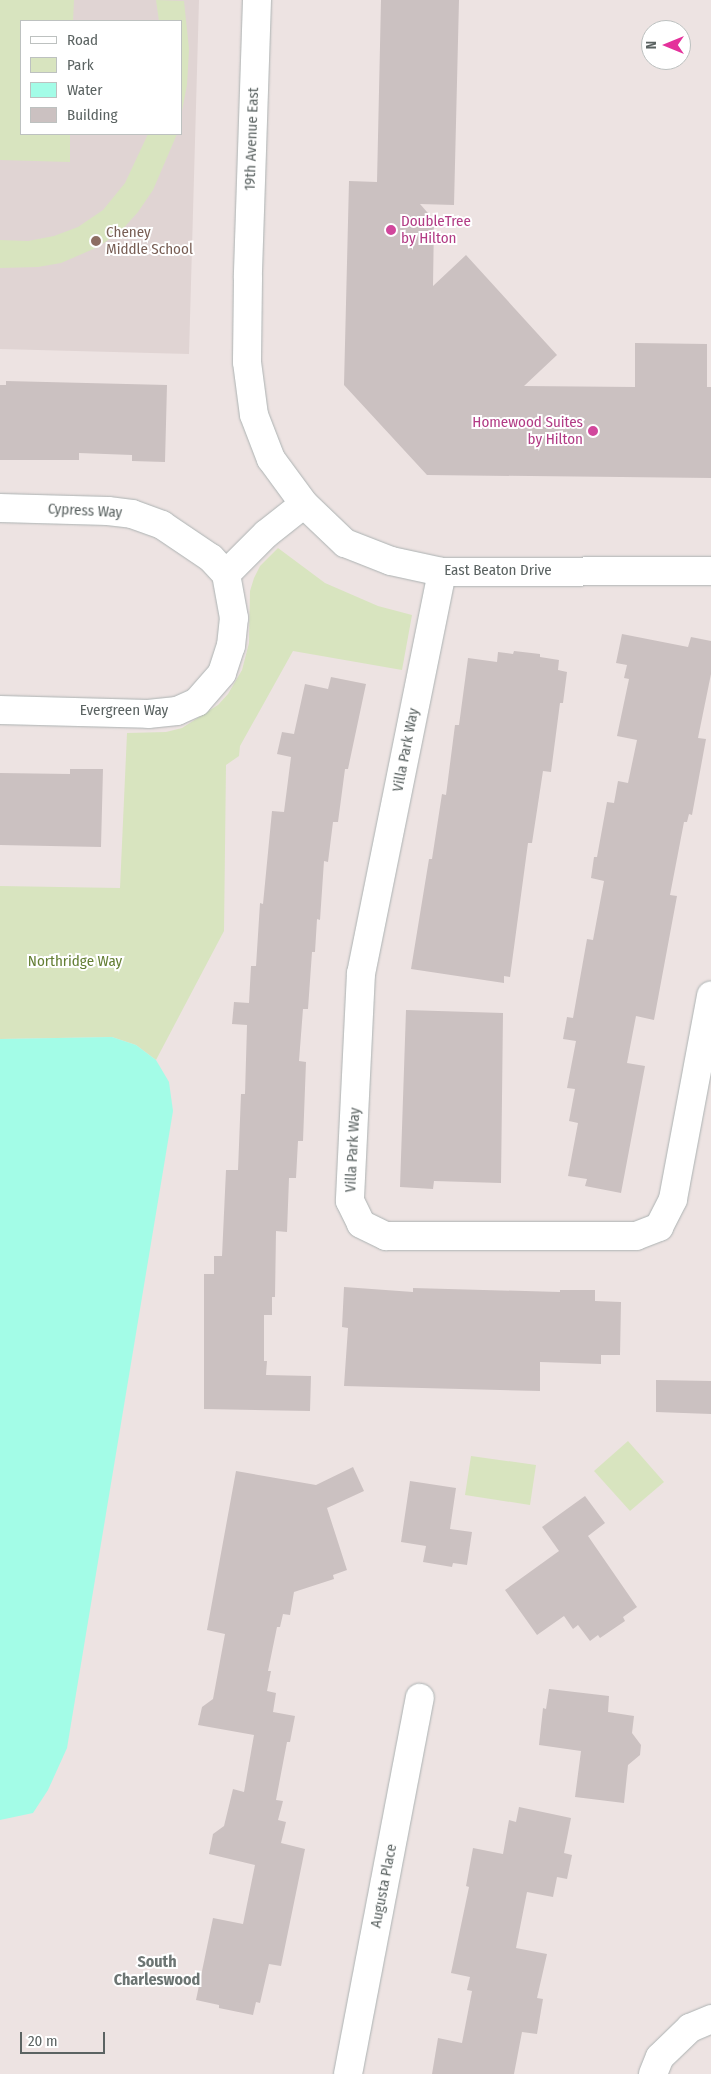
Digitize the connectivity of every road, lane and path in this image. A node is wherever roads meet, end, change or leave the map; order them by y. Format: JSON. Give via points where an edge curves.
{"nodes":[{"id":1,"x":257,"y":0,"type":"edge"},
{"id":2,"x":248,"y":278,"type":"joint"},
{"id":3,"x":304,"y":504,"type":"junction"},
{"id":4,"x":0,"y":508,"type":"edge"},
{"id":5,"x":711,"y":571,"type":"edge"},
{"id":6,"x":442,"y":572,"type":"junction"},
{"id":7,"x":226,"y":574,"type":"junction"},
{"id":8,"x":0,"y":710,"type":"edge"},
{"id":9,"x":711,"y":996,"type":"edge"},
{"id":10,"x":420,"y":1698,"type":"dead end"},
{"id":11,"x":711,"y":2019,"type":"edge"},
{"id":12,"x":348,"y":2074,"type":"edge"},
{"id":13,"x":652,"y":2074,"type":"edge"}],
"edges":[{"from":1,"to":2,"type":"street","name":"19th Avenue East"},
{"from":2,"to":3,"type":"street","name":"East Beaton Drive","via":[[247,362],[254,415],[271,459]]},
{"from":3,"to":6,"type":"street","name":"East Beaton Drive","via":[[345,543],[391,561]]},
{"from":3,"to":7,"type":"street","via":[[266,534]]},
{"from":4,"to":7,"type":"street","name":"Cypress Way","via":[[132,514],[162,525],[211,558]]},
{"from":5,"to":6,"type":"street","name":"East Beaton Drive"},
{"from":6,"to":9,"type":"street","name":"Villa Park Way","via":[[362,973],[350,1201],[361,1224],[386,1236],[636,1236],[659,1227],[673,1199]]},
{"from":7,"to":8,"type":"street","name":"Evergreen Way","via":[[234,618],[231,646],[222,673],[197,702],[177,711],[148,714]]},
{"from":10,"to":12,"type":"street","name":"Augusta Place"},
{"from":11,"to":13,"type":"street","via":[[690,2028],[660,2056]]}]}
